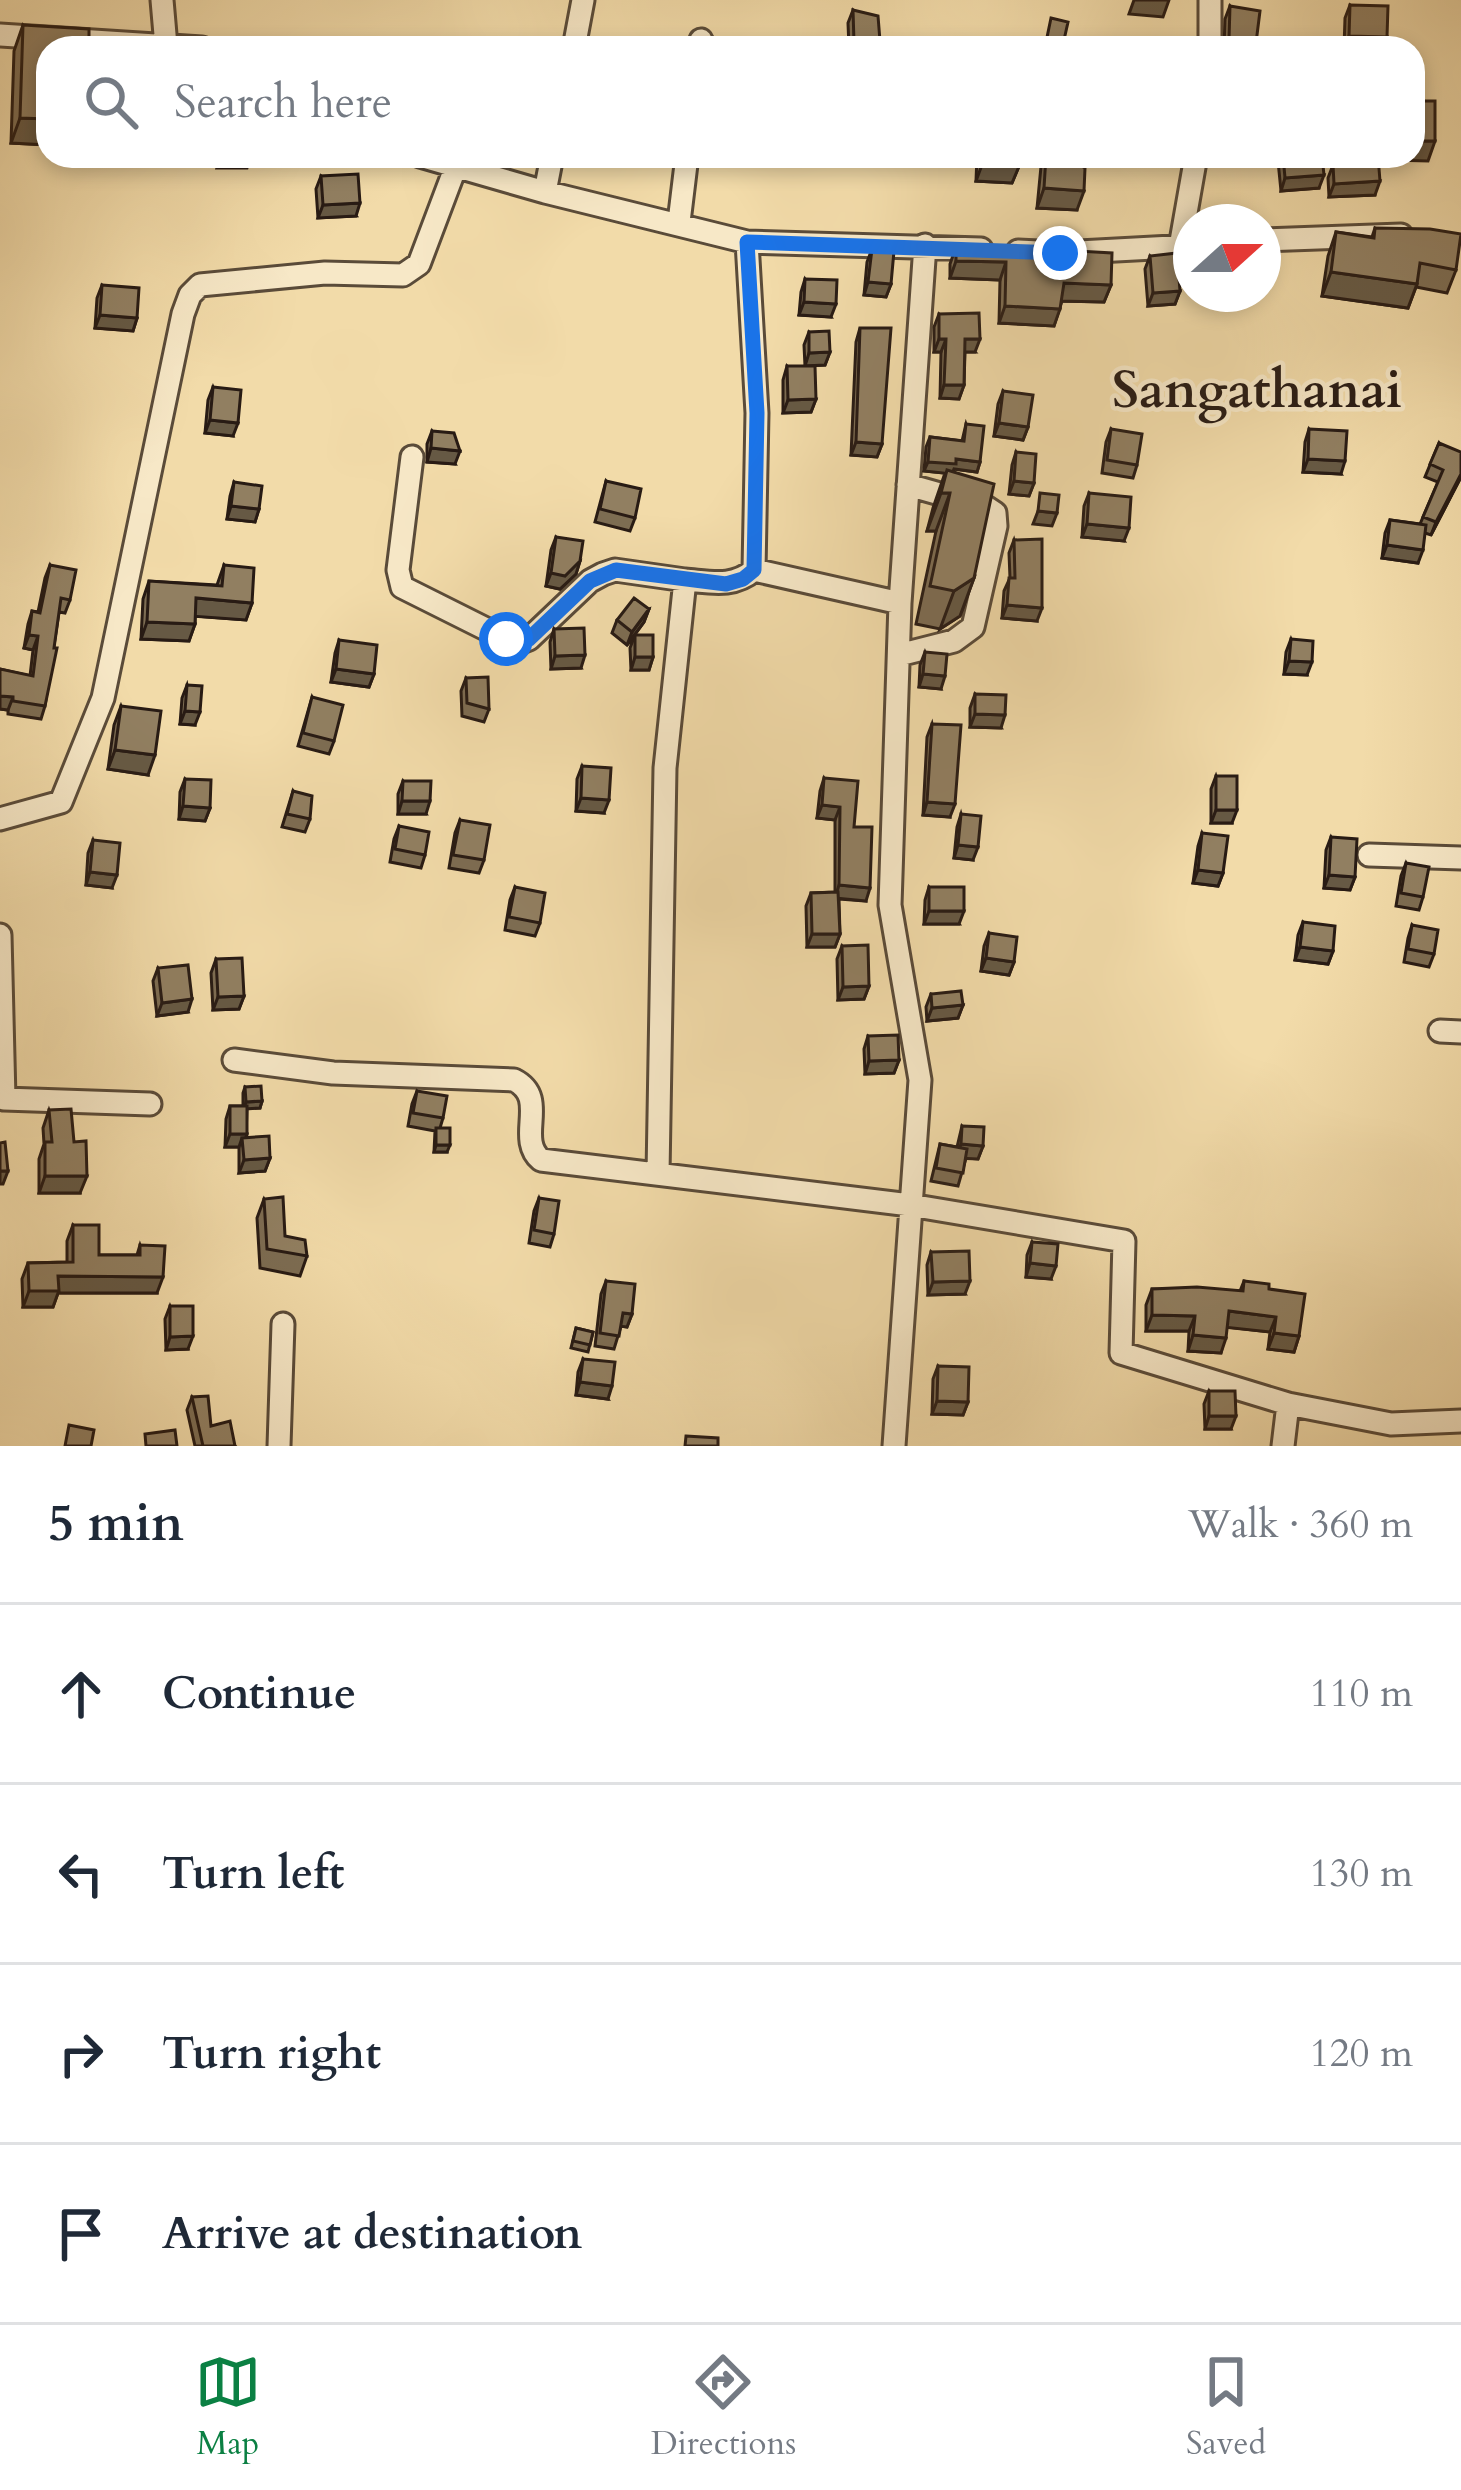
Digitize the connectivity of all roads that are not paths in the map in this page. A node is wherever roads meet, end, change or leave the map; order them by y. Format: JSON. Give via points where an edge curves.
{"nodes":[{"id":1,"x":162,"y":0,"type":"edge"},
{"id":2,"x":583,"y":0,"type":"edge"},
{"id":3,"x":1210,"y":0,"type":"edge"},
{"id":4,"x":0,"y":35,"type":"edge"},
{"id":5,"x":165,"y":36,"type":"edge"},
{"id":6,"x":576,"y":36,"type":"edge"},
{"id":7,"x":1210,"y":36,"type":"edge"},
{"id":8,"x":36,"y":37,"type":"edge"},
{"id":9,"x":455,"y":168,"type":"edge"},
{"id":10,"x":463,"y":168,"type":"edge"},
{"id":11,"x":550,"y":168,"type":"edge"},
{"id":12,"x":686,"y":168,"type":"edge"},
{"id":13,"x":1195,"y":168,"type":"edge"},
{"id":14,"x":545,"y":192,"type":"junction"},
{"id":15,"x":1190,"y":204,"type":"edge"},
{"id":16,"x":679,"y":222,"type":"junction"},
{"id":17,"x":1420,"y":234,"type":"edge"},
{"id":18,"x":1281,"y":239,"type":"edge"},
{"id":19,"x":747,"y":242,"type":"junction"},
{"id":20,"x":925,"y":245,"type":"junction"},
{"id":21,"x":1173,"y":247,"type":"edge"},
{"id":22,"x":412,"y":458,"type":"dead end"},
{"id":23,"x":908,"y":484,"type":"junction"},
{"id":24,"x":754,"y":570,"type":"junction"},
{"id":25,"x":685,"y":580,"type":"junction"},
{"id":26,"x":900,"y":603,"type":"junction"},
{"id":27,"x":899,"y":655,"type":"junction"},
{"id":28,"x":0,"y":820,"type":"edge"},
{"id":29,"x":1369,"y":855,"type":"dead end"},
{"id":30,"x":1461,"y":859,"type":"edge"},
{"id":31,"x":0,"y":935,"type":"edge"},
{"id":32,"x":235,"y":1060,"type":"dead end"},
{"id":33,"x":149,"y":1104,"type":"dead end"},
{"id":34,"x":658,"y":1174,"type":"junction"},
{"id":35,"x":910,"y":1205,"type":"junction"},
{"id":36,"x":283,"y":1324,"type":"dead end"},
{"id":37,"x":1288,"y":1404,"type":"junction"},
{"id":38,"x":1461,"y":1421,"type":"edge"},
{"id":39,"x":279,"y":1446,"type":"edge"},
{"id":40,"x":894,"y":1446,"type":"edge"},
{"id":41,"x":1283,"y":1446,"type":"edge"}],
"edges":[{"from":1,"to":5,"type":"street"},
{"from":2,"to":6,"type":"street"},
{"from":3,"to":7,"type":"street"},
{"from":4,"to":8,"type":"street"},
{"from":9,"to":28,"type":"street","via":[[419,264],[403,275],[200,285],[190,296],[103,698],[61,802]]},
{"from":10,"to":14,"type":"street"},
{"from":11,"to":14,"type":"street"},
{"from":12,"to":16,"type":"street"},
{"from":13,"to":15,"type":"street"},
{"from":14,"to":16,"type":"street"},
{"from":16,"to":19,"type":"street"},
{"from":17,"to":18,"type":"street"},
{"from":19,"to":20,"type":"street"},
{"from":19,"to":24,"type":"street","via":[[757,413]]},
{"from":20,"to":21,"type":"street","via":[[1060,253]]},
{"from":20,"to":23,"type":"street"},
{"from":22,"to":25,"type":"street","via":[[402,587],[506,639],[529,639],[603,574]]},
{"from":23,"to":26,"type":"street"},
{"from":23,"to":27,"type":"street","via":[[986,508],[996,526],[973,627]]},
{"from":24,"to":25,"type":"street","via":[[726,584]]},
{"from":24,"to":26,"type":"street"},
{"from":25,"to":34,"type":"street","via":[[664,768]]},
{"from":26,"to":27,"type":"street"},
{"from":27,"to":35,"type":"street","via":[[890,905],[920,1080]]},
{"from":29,"to":30,"type":"street"},
{"from":31,"to":33,"type":"street","via":[[4,1099]]},
{"from":32,"to":34,"type":"street","via":[[514,1080],[532,1096],[530,1147],[541,1160]]},
{"from":34,"to":35,"type":"street"},
{"from":35,"to":37,"type":"street","via":[[1124,1241],[1121,1354]]},
{"from":35,"to":40,"type":"street"},
{"from":36,"to":39,"type":"street"},
{"from":37,"to":38,"type":"street","via":[[1391,1424]]},
{"from":37,"to":41,"type":"street"}]}
